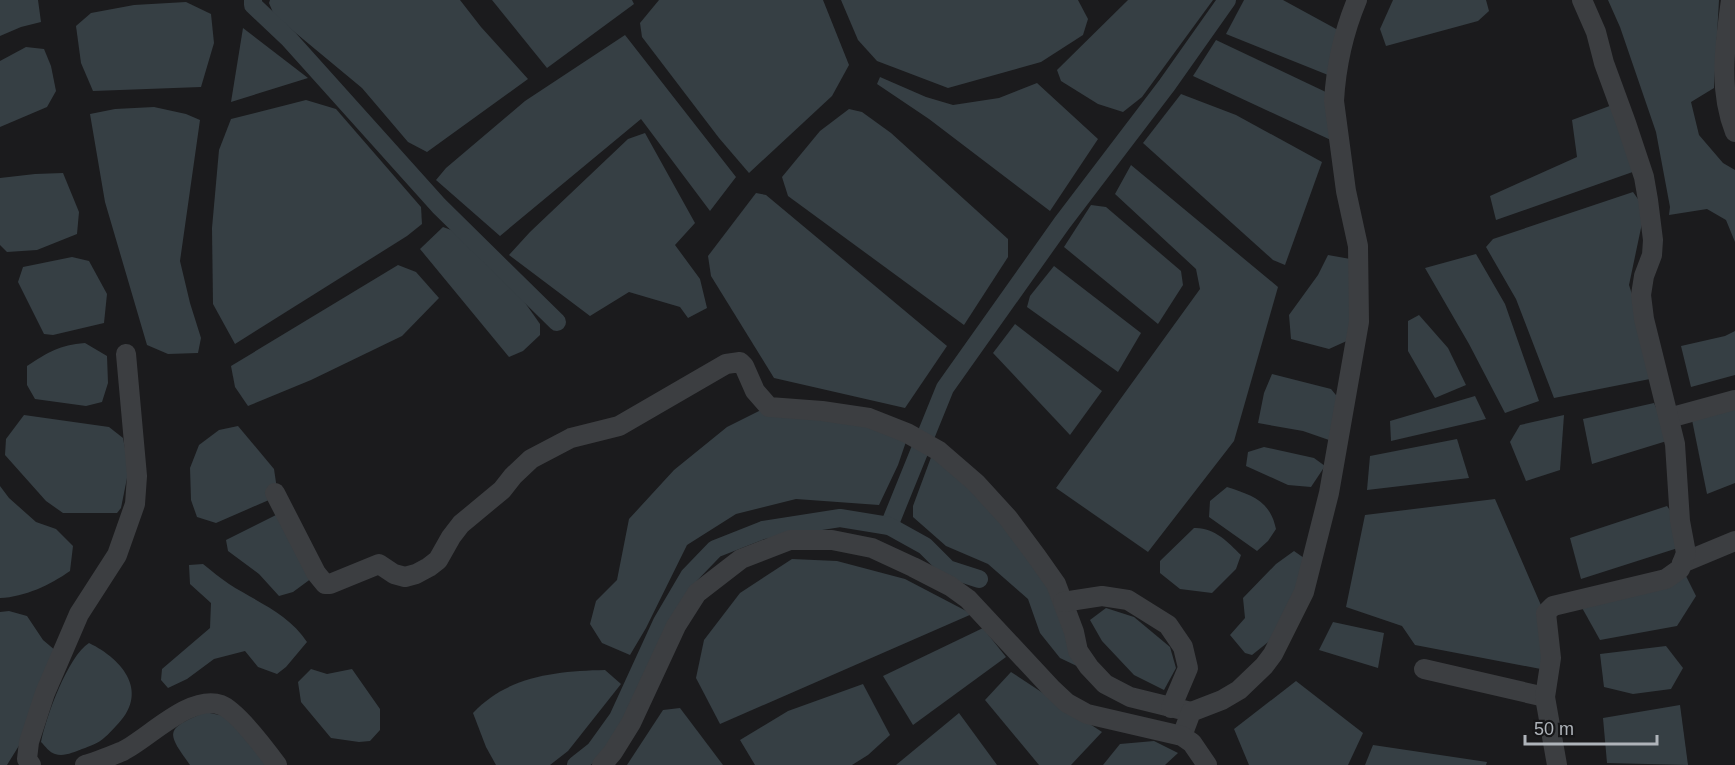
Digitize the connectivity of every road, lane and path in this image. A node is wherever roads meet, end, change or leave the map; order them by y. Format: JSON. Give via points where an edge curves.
{"nodes":[{"id":1,"x":1357,"y":0,"type":"edge"},
{"id":2,"x":1582,"y":0,"type":"edge"},
{"id":3,"x":1731,"y":0,"type":"edge"},
{"id":4,"x":1735,"y":132,"type":"edge"},
{"id":5,"x":126,"y":354,"type":"dead end"},
{"id":6,"x":1735,"y":400,"type":"edge"},
{"id":7,"x":1669,"y":418,"type":"junction"},
{"id":8,"x":275,"y":493,"type":"dead end"},
{"id":9,"x":1735,"y":541,"type":"edge"},
{"id":10,"x":1682,"y":564,"type":"junction"},
{"id":11,"x":1063,"y":602,"type":"junction"},
{"id":12,"x":1424,"y":669,"type":"dead end"},
{"id":13,"x":1545,"y":697,"type":"junction"},
{"id":14,"x":1171,"y":708,"type":"junction"},
{"id":15,"x":1191,"y":712,"type":"junction"},
{"id":16,"x":1182,"y":736,"type":"junction"},
{"id":17,"x":31,"y":765,"type":"edge"},
{"id":18,"x":85,"y":765,"type":"edge"},
{"id":19,"x":277,"y":765,"type":"edge"},
{"id":20,"x":602,"y":765,"type":"edge"},
{"id":21,"x":1208,"y":765,"type":"edge"},
{"id":22,"x":1557,"y":765,"type":"edge"}],
"edges":[{"from":1,"to":15,"type":"street","via":[[1346,32],[1334,101],[1358,246],[1359,322],[1329,493],[1304,592],[1273,654],[1239,690]]},
{"from":2,"to":7,"type":"street","via":[[1644,177],[1652,255],[1641,295]]},
{"from":3,"to":4,"type":"street","via":[[1724,82],[1728,116]]},
{"from":5,"to":17,"type":"street","via":[[137,476],[135,504],[117,555],[79,614],[45,693],[29,742],[27,759]]},
{"from":6,"to":7,"type":"street"},
{"from":7,"to":10,"type":"street","via":[[1686,553]]},
{"from":8,"to":11,"type":"street","via":[[325,584],[378,564],[405,577],[416,574],[438,560],[461,524],[531,459],[571,438],[619,426],[735,361],[744,366],[759,397],[769,407],[869,418],[939,451],[1008,518],[1056,584]]},
{"from":9,"to":10,"type":"street"},
{"from":10,"to":13,"type":"street","via":[[1666,579],[1548,609],[1551,658]]},
{"from":11,"to":14,"type":"street","via":[[1078,651],[1105,684],[1130,697]]},
{"from":11,"to":14,"type":"street","via":[[1102,596],[1128,600],[1168,626],[1183,646],[1188,668]]},
{"from":12,"to":13,"type":"street"},
{"from":13,"to":22,"type":"street"},
{"from":14,"to":15,"type":"street"},
{"from":15,"to":16,"type":"street"},
{"from":16,"to":20,"type":"street","via":[[1087,714],[1067,703],[968,599],[913,567],[872,548],[832,540],[790,540],[741,559],[697,593],[676,626],[631,723]]},
{"from":16,"to":21,"type":"street"},
{"from":18,"to":19,"type":"street","via":[[124,750],[189,708],[205,703],[233,712]]}]}
